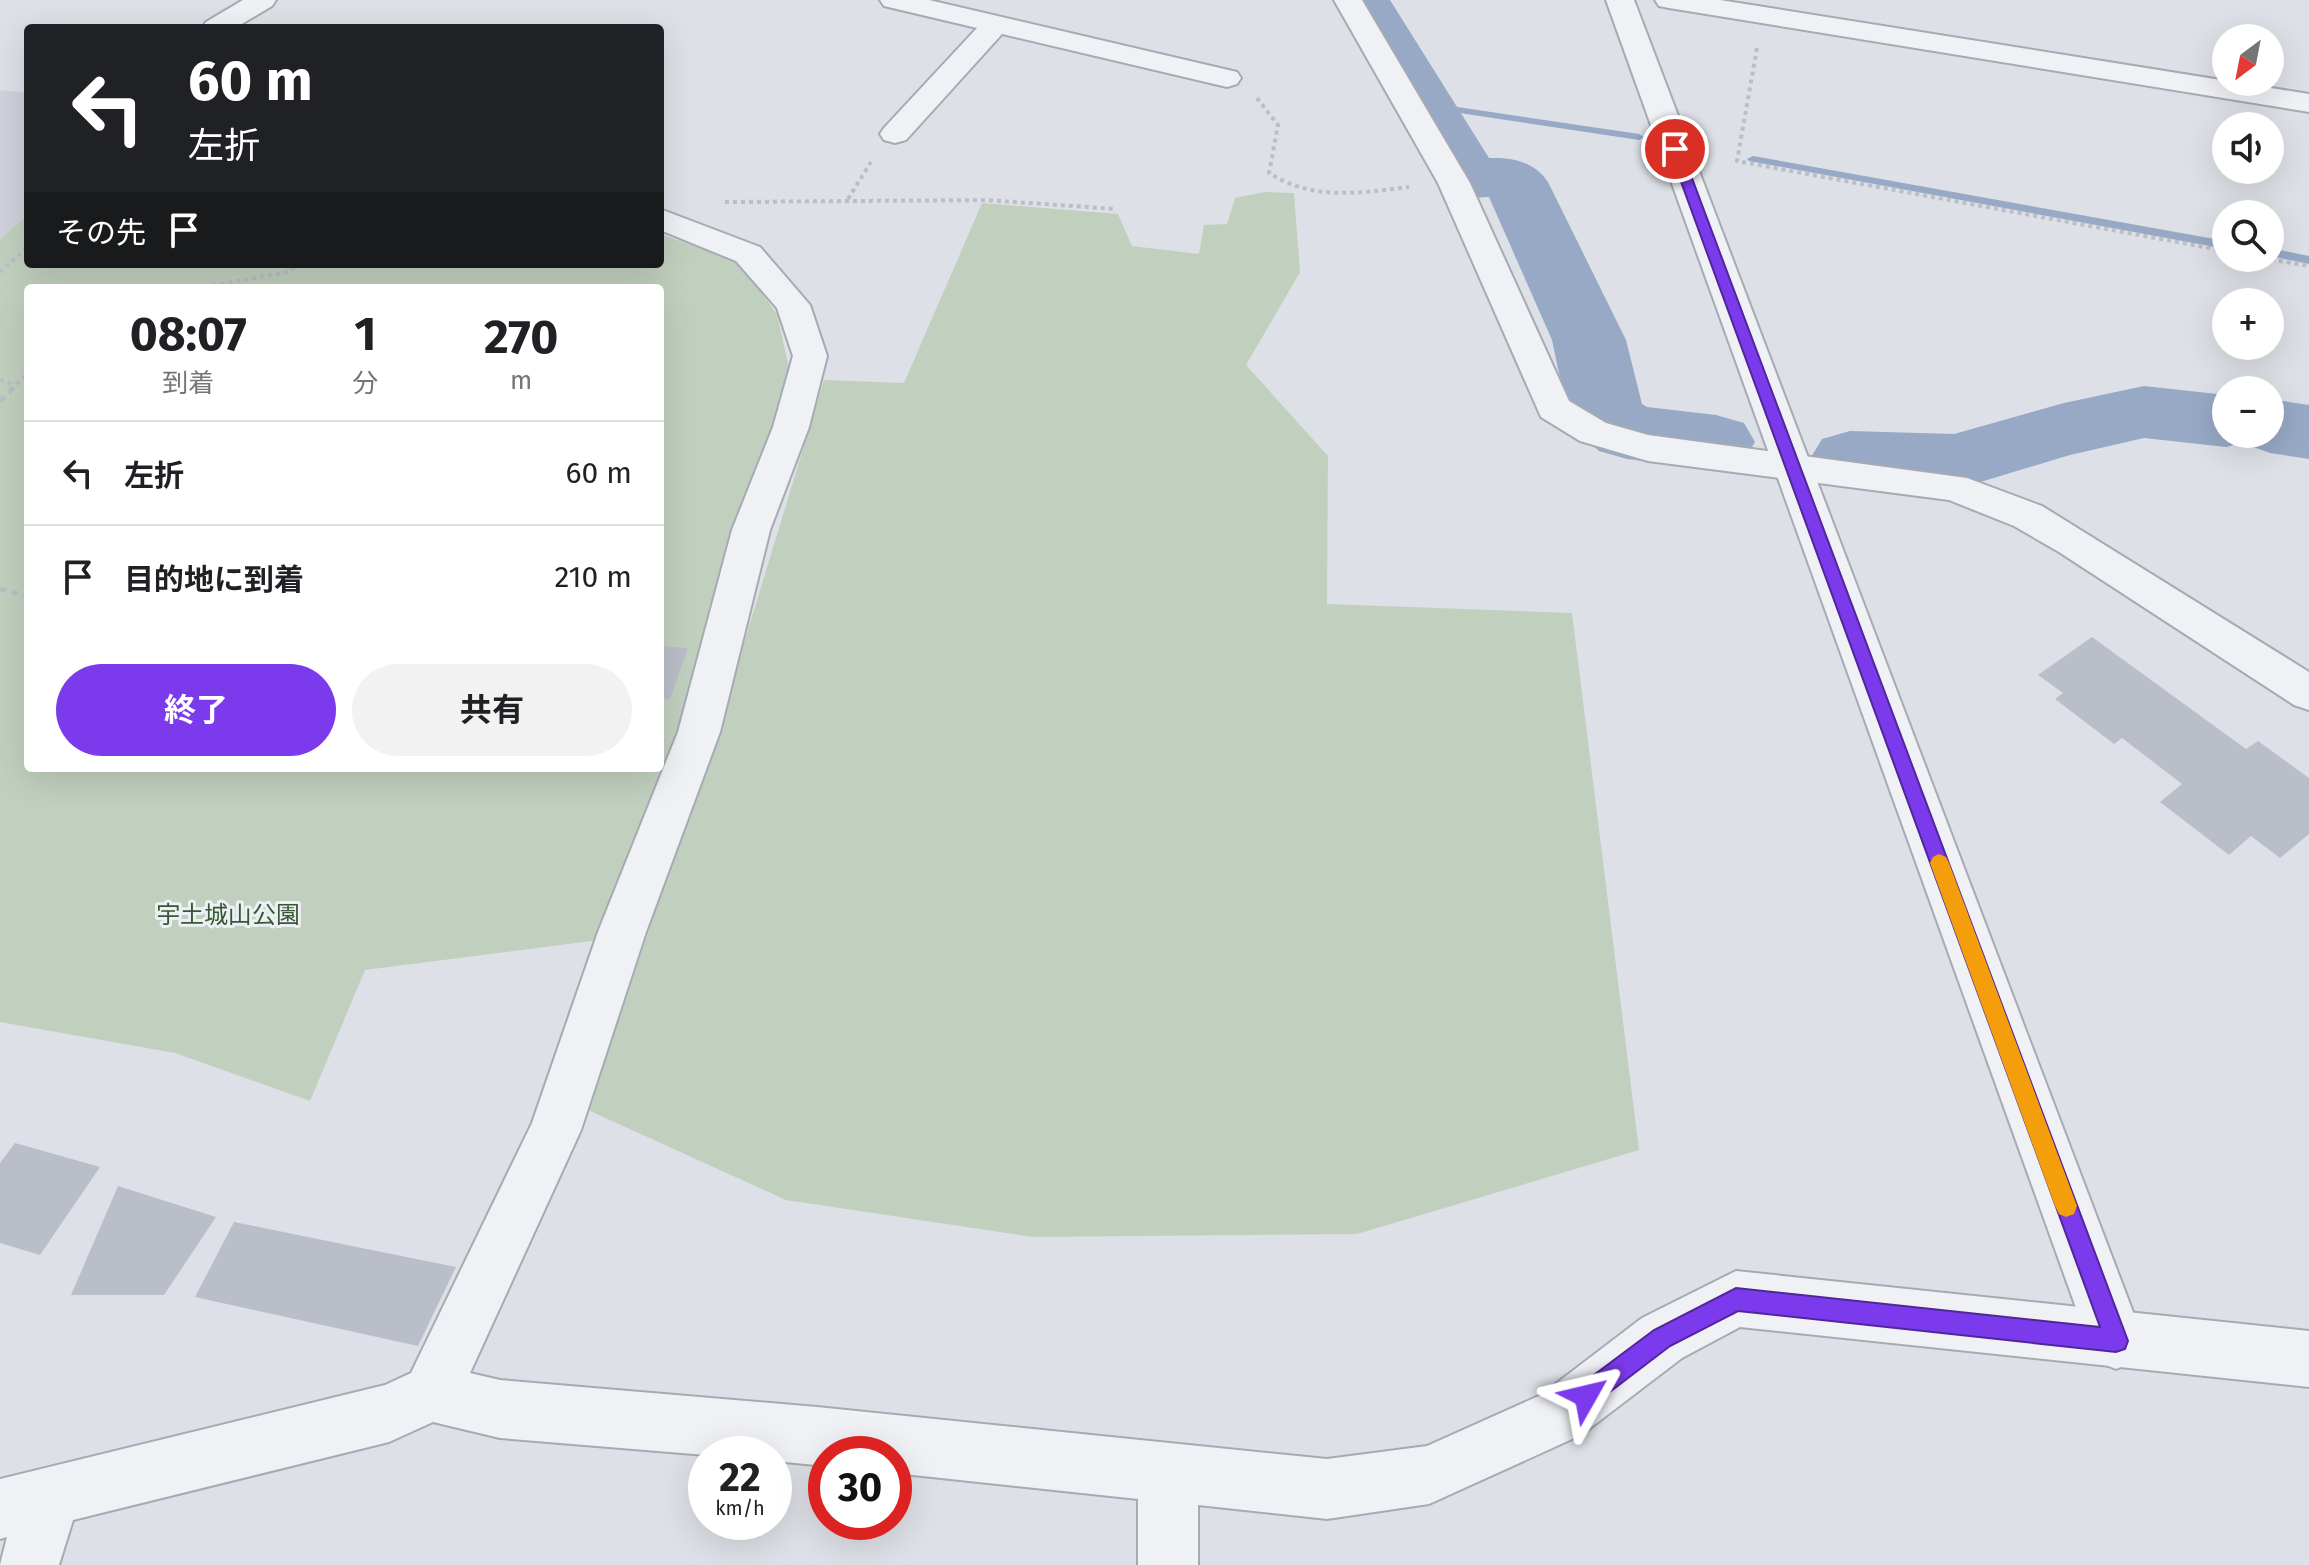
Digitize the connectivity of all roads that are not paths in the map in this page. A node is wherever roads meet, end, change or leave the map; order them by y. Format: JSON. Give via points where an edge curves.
{"nodes":[{"id":1,"x":262,"y":0,"type":"edge"},
{"id":2,"x":894,"y":0,"type":"edge"},
{"id":3,"x":1348,"y":0,"type":"edge"},
{"id":4,"x":1620,"y":0,"type":"edge"},
{"id":5,"x":1669,"y":0,"type":"edge"},
{"id":6,"x":223,"y":24,"type":"edge"},
{"id":7,"x":995,"y":25,"type":"junction"},
{"id":8,"x":1227,"y":78,"type":"road end"},
{"id":9,"x":2309,"y":103,"type":"edge"},
{"id":10,"x":895,"y":134,"type":"dead end"},
{"id":11,"x":664,"y":221,"type":"edge"},
{"id":12,"x":1793,"y":466,"type":"junction"},
{"id":13,"x":2309,"y":693,"type":"edge"},
{"id":14,"x":2116,"y":1341,"type":"junction"},
{"id":15,"x":2309,"y":1359,"type":"edge"},
{"id":16,"x":431,"y":1393,"type":"junction"},
{"id":17,"x":1168,"y":1474,"type":"junction"},
{"id":18,"x":24,"y":1504,"type":"edge"},
{"id":19,"x":29,"y":1565,"type":"edge"},
{"id":20,"x":1168,"y":1565,"type":"edge"}],
"edges":[{"from":1,"to":6,"type":"street"},
{"from":2,"to":7,"type":"street"},
{"from":3,"to":12,"type":"street","via":[[1454,183],[1554,408],[1593,432],[1648,448]]},
{"from":4,"to":12,"type":"street"},
{"from":5,"to":9,"type":"street"},
{"from":7,"to":8,"type":"street"},
{"from":7,"to":10,"type":"street"},
{"from":11,"to":16,"type":"street","via":[[748,254],[793,305],[810,356],[791,427],[751,530],[699,732],[622,932],[555,1130]]},
{"from":12,"to":13,"type":"street","via":[[1954,487],[2028,516]]},
{"from":12,"to":14,"type":"street"},
{"from":14,"to":15,"type":"street"},
{"from":14,"to":17,"type":"street","via":[[1736,1299],[1662,1338],[1561,1415],[1429,1475],[1327,1489]]},
{"from":16,"to":17,"type":"street","via":[[500,1409]]},
{"from":16,"to":18,"type":"street","via":[[389,1413]]},
{"from":17,"to":20,"type":"street"},
{"from":18,"to":19,"type":"street"}]}
